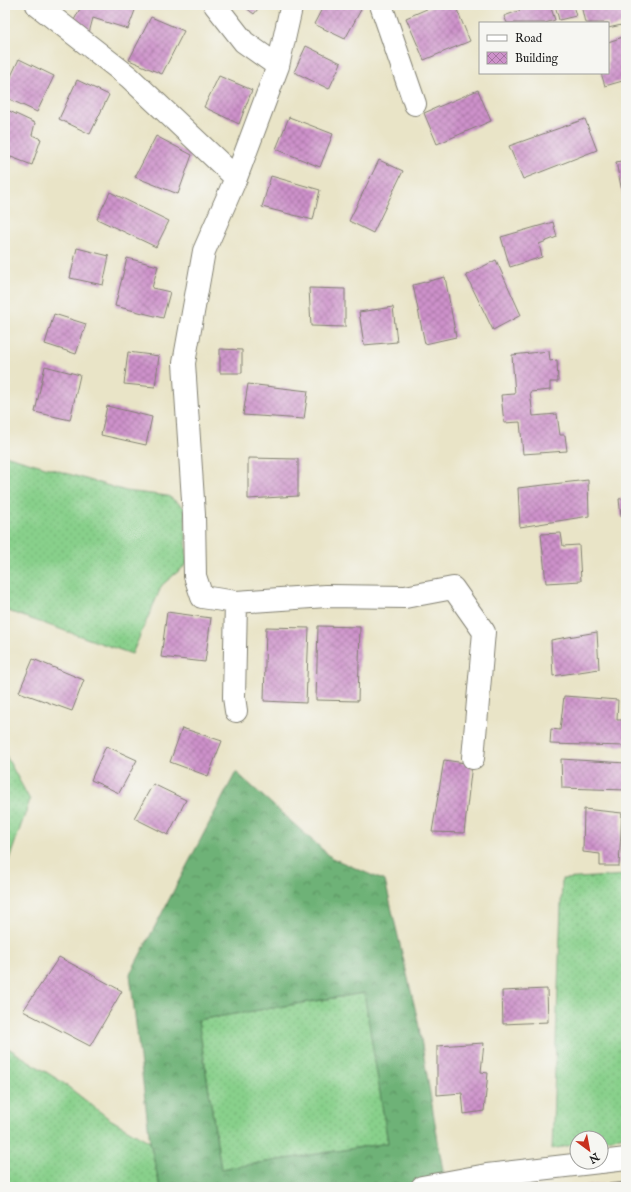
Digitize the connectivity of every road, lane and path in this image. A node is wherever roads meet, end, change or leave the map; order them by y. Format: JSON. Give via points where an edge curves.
{"nodes":[{"id":1,"x":37,"y":5,"type":"edge"},
{"id":2,"x":215,"y":5,"type":"edge"},
{"id":3,"x":293,"y":5,"type":"edge"},
{"id":4,"x":381,"y":5,"type":"edge"},
{"id":5,"x":278,"y":66,"type":"junction"},
{"id":6,"x":416,"y":104,"type":"dead end"},
{"id":7,"x":236,"y":178,"type":"junction"},
{"id":8,"x":236,"y":602,"type":"junction"},
{"id":9,"x":236,"y":711,"type":"dead end"},
{"id":10,"x":473,"y":758,"type":"dead end"},
{"id":11,"x":626,"y":1159,"type":"edge"},
{"id":12,"x":609,"y":1161,"type":"edge"},
{"id":13,"x":569,"y":1167,"type":"edge"},
{"id":14,"x":487,"y":1181,"type":"edge"},
{"id":15,"x":422,"y":1187,"type":"edge"}],
"edges":[{"from":1,"to":7,"type":"street","via":[[129,77]]},
{"from":2,"to":5,"type":"street","via":[[244,42]]},
{"from":3,"to":5,"type":"street","via":[[290,8]]},
{"from":4,"to":6,"type":"street"},
{"from":5,"to":7,"type":"street"},
{"from":7,"to":8,"type":"street","via":[[204,251],[184,363],[194,515],[195,576],[202,597]]},
{"from":8,"to":9,"type":"street"},
{"from":8,"to":10,"type":"street","via":[[326,596],[405,597],[453,588],[484,632]]},
{"from":11,"to":12,"type":"street"},
{"from":13,"to":14,"type":"street"},
{"from":14,"to":15,"type":"street"}]}
